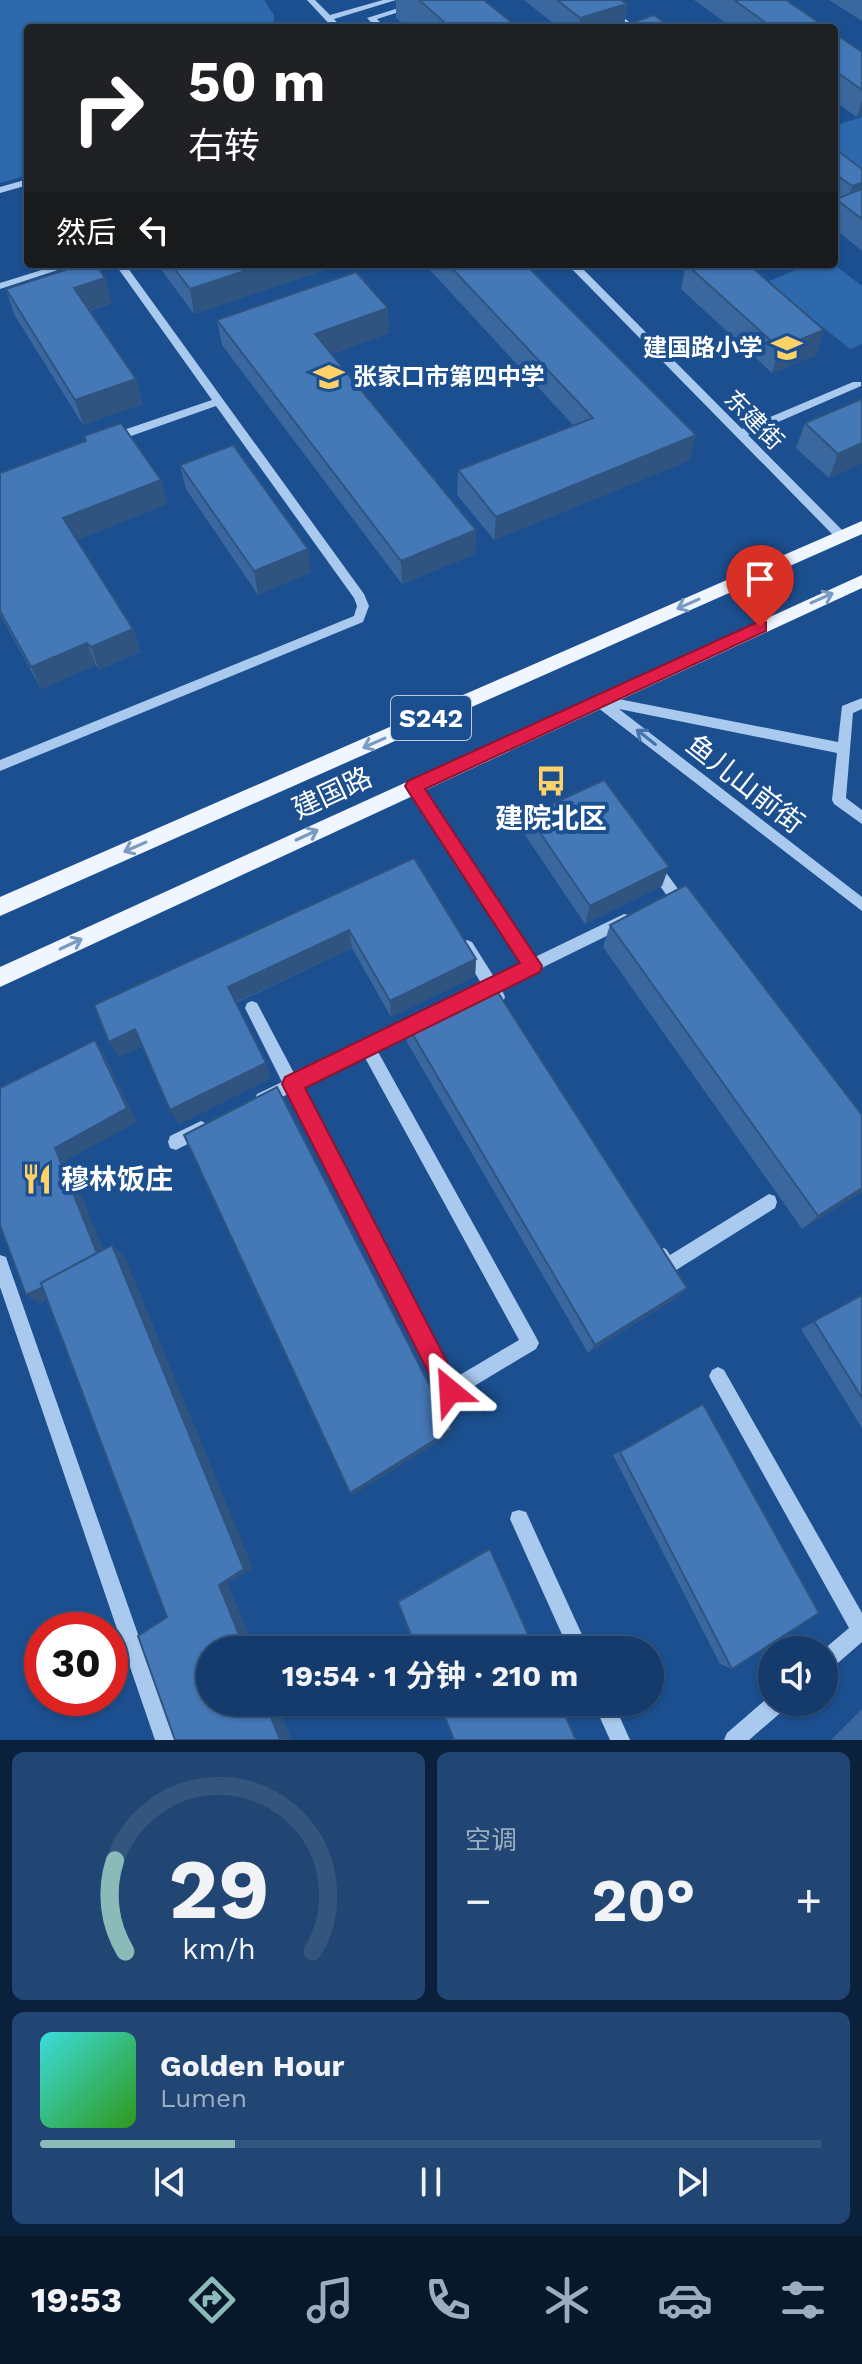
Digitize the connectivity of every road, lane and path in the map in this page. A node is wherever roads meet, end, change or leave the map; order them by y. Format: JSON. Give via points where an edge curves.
{"nodes":[{"id":1,"x":311,"y":0,"type":"edge"},
{"id":2,"x":392,"y":0,"type":"edge"},
{"id":3,"x":433,"y":0,"type":"edge"},
{"id":4,"x":596,"y":0,"type":"edge"},
{"id":5,"x":328,"y":18,"type":"junction"},
{"id":6,"x":334,"y":24,"type":"edge"},
{"id":7,"x":378,"y":24,"type":"edge"},
{"id":8,"x":628,"y":24,"type":"edge"},
{"id":9,"x":24,"y":183,"type":"edge"},
{"id":10,"x":0,"y":190,"type":"edge"},
{"id":11,"x":58,"y":268,"type":"edge"},
{"id":12,"x":123,"y":268,"type":"edge"},
{"id":13,"x":576,"y":268,"type":"edge"},
{"id":14,"x":0,"y":286,"type":"edge"},
{"id":15,"x":857,"y":384,"type":"dead end"},
{"id":16,"x":219,"y":401,"type":"junction"},
{"id":17,"x":740,"y":434,"type":"junction"},
{"id":18,"x":102,"y":441,"type":"edge"},
{"id":19,"x":862,"y":527,"type":"edge"},
{"id":20,"x":841,"y":536,"type":"junction"},
{"id":21,"x":862,"y":581,"type":"edge"},
{"id":22,"x":598,"y":700,"type":"junction"},
{"id":23,"x":862,"y":703,"type":"edge"},
{"id":24,"x":844,"y":749,"type":"junction"},
{"id":25,"x":0,"y":766,"type":"edge"},
{"id":26,"x":414,"y":786,"type":"junction"},
{"id":27,"x":862,"y":818,"type":"edge"},
{"id":28,"x":648,"y":859,"type":"edge"},
{"id":29,"x":862,"y":905,"type":"edge"},
{"id":30,"x":0,"y":907,"type":"edge"},
{"id":31,"x":632,"y":916,"type":"edge"},
{"id":32,"x":693,"y":920,"type":"edge"},
{"id":33,"x":458,"y":932,"type":"edge"},
{"id":34,"x":533,"y":966,"type":"junction"},
{"id":35,"x":0,"y":977,"type":"edge"},
{"id":36,"x":491,"y":986,"type":"junction"},
{"id":37,"x":464,"y":999,"type":"edge"},
{"id":38,"x":252,"y":1008,"type":"dead end"},
{"id":39,"x":508,"y":1012,"type":"edge"},
{"id":40,"x":436,"y":1013,"type":"edge"},
{"id":41,"x":367,"y":1047,"type":"junction"},
{"id":42,"x":292,"y":1084,"type":"junction"},
{"id":43,"x":253,"y":1103,"type":"edge"},
{"id":44,"x":214,"y":1123,"type":"edge"},
{"id":45,"x":176,"y":1142,"type":"dead end"},
{"id":46,"x":769,"y":1202,"type":"dead end"},
{"id":47,"x":651,"y":1239,"type":"edge"},
{"id":48,"x":0,"y":1263,"type":"edge"},
{"id":49,"x":718,"y":1376,"type":"dead end"},
{"id":50,"x":519,"y":1519,"type":"dead end"},
{"id":51,"x":862,"y":1630,"type":"edge"},
{"id":52,"x":573,"y":1636,"type":"edge"},
{"id":53,"x":838,"y":1650,"type":"edge"},
{"id":54,"x":609,"y":1716,"type":"edge"},
{"id":55,"x":762,"y":1716,"type":"edge"},
{"id":56,"x":165,"y":1740,"type":"edge"},
{"id":57,"x":620,"y":1740,"type":"edge"},
{"id":58,"x":734,"y":1740,"type":"edge"}],
"edges":[{"from":1,"to":5,"type":"street"},
{"from":2,"to":5,"type":"street"},
{"from":3,"to":7,"type":"street","via":[[371,18]]},
{"from":4,"to":8,"type":"street"},
{"from":5,"to":6,"type":"street"},
{"from":9,"to":10,"type":"street"},
{"from":11,"to":14,"type":"street"},
{"from":12,"to":16,"type":"street"},
{"from":13,"to":17,"type":"street","name":"东建街"},
{"from":15,"to":17,"type":"street"},
{"from":16,"to":18,"type":"street"},
{"from":16,"to":25,"type":"street","via":[[360,597],[359,619]]},
{"from":17,"to":20,"type":"street","name":"东建街"},
{"from":19,"to":20,"type":"main road","name":"建国路","number":"S242"},
{"from":20,"to":30,"type":"main road","name":"建国路","number":"S242","one_way":true},
{"from":22,"to":21,"type":"main road","name":"建国路","number":"S242","one_way":true},
{"from":22,"to":24,"type":"street"},
{"from":22,"to":26,"type":"main road","name":"建国路","number":"S242"},
{"from":29,"to":22,"type":"street","name":"鱼儿山前街","one_way":true},
{"from":23,"to":24,"type":"street","via":[[847,710]]},
{"from":24,"to":27,"type":"street","via":[[839,800]]},
{"from":26,"to":34,"type":"street"},
{"from":35,"to":26,"type":"main road","name":"建国路","number":"S242","one_way":true},
{"from":28,"to":32,"type":"street","via":[[668,898]]},
{"from":31,"to":34,"type":"street"},
{"from":33,"to":36,"type":"street"},
{"from":34,"to":36,"type":"street"},
{"from":36,"to":37,"type":"street"},
{"from":36,"to":39,"type":"street"},
{"from":38,"to":42,"type":"street"},
{"from":40,"to":41,"type":"street"},
{"from":41,"to":42,"type":"street"},
{"from":41,"to":42,"type":"street","via":[[530,1343],[450,1391]]},
{"from":42,"to":43,"type":"street"},
{"from":44,"to":45,"type":"street"},
{"from":46,"to":47,"type":"street","via":[[667,1266]]},
{"from":48,"to":56,"type":"street"},
{"from":49,"to":51,"type":"street"},
{"from":50,"to":52,"type":"street"},
{"from":51,"to":53,"type":"street"},
{"from":54,"to":57,"type":"street"},
{"from":55,"to":58,"type":"street"}]}
